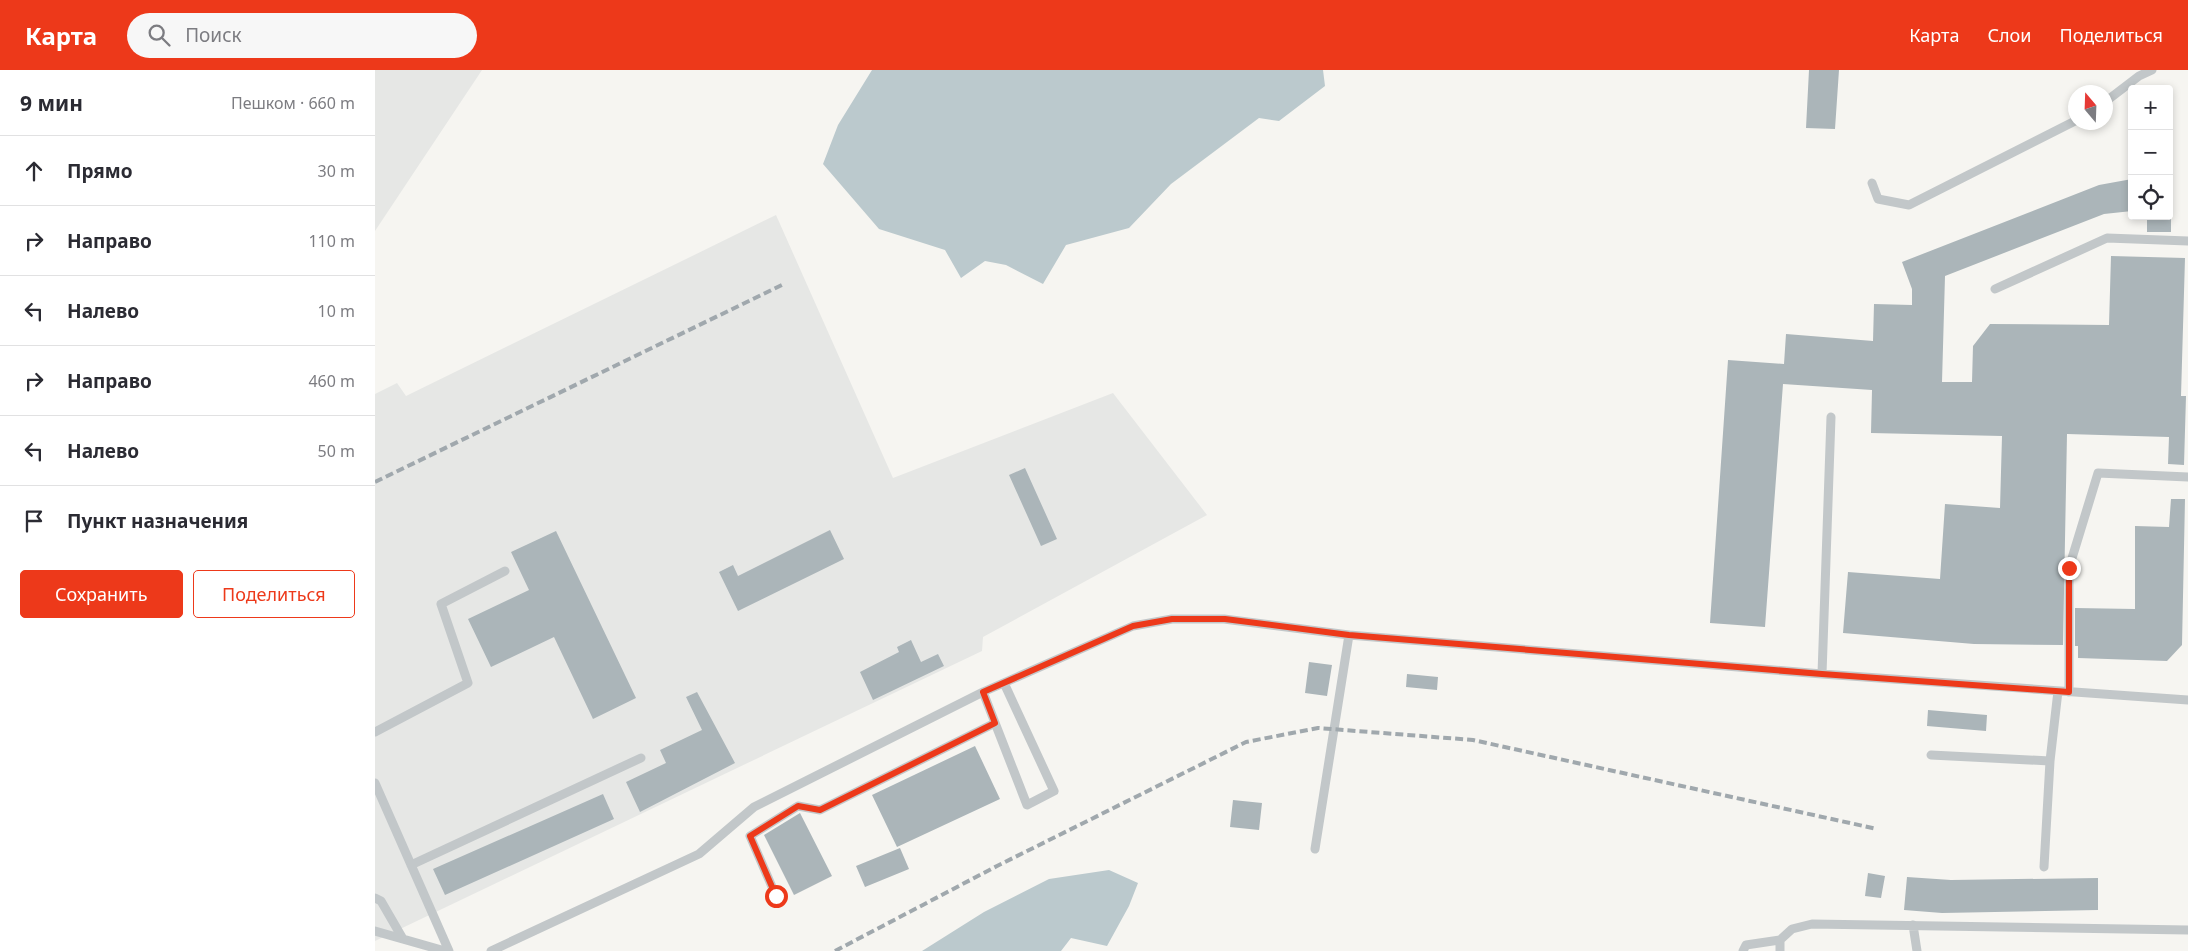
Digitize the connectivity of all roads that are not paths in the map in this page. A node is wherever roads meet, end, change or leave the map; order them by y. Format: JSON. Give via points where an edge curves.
{"nodes":[{"id":1,"x":2153,"y":70,"type":"edge"},
{"id":2,"x":2113,"y":96,"type":"edge"},
{"id":3,"x":2068,"y":125,"type":"edge"},
{"id":4,"x":1872,"y":183,"type":"dead end"},
{"id":5,"x":2188,"y":240,"type":"edge"},
{"id":6,"x":1995,"y":289,"type":"dead end"},
{"id":7,"x":1831,"y":417,"type":"dead end"},
{"id":8,"x":2188,"y":477,"type":"edge"},
{"id":9,"x":505,"y":571,"type":"dead end"},
{"id":10,"x":1349,"y":635,"type":"junction"},
{"id":11,"x":1822,"y":674,"type":"junction"},
{"id":12,"x":1004,"y":683,"type":"junction"},
{"id":13,"x":2058,"y":691,"type":"junction"},
{"id":14,"x":983,"y":692,"type":"junction"},
{"id":15,"x":2069,"y":692,"type":"junction"},
{"id":16,"x":2188,"y":700,"type":"edge"},
{"id":17,"x":995,"y":723,"type":"junction"},
{"id":18,"x":375,"y":732,"type":"edge"},
{"id":19,"x":1931,"y":755,"type":"dead end"},
{"id":20,"x":641,"y":758,"type":"dead end"},
{"id":21,"x":2050,"y":762,"type":"junction"},
{"id":22,"x":375,"y":783,"type":"edge"},
{"id":23,"x":1315,"y":848,"type":"dead end"},
{"id":24,"x":411,"y":865,"type":"junction"},
{"id":25,"x":2044,"y":867,"type":"dead end"},
{"id":26,"x":776,"y":896,"type":"dead end"},
{"id":27,"x":375,"y":898,"type":"edge"},
{"id":28,"x":1913,"y":925,"type":"junction"},
{"id":29,"x":2188,"y":930,"type":"edge"},
{"id":30,"x":375,"y":931,"type":"edge"},
{"id":31,"x":403,"y":939,"type":"junction"},
{"id":32,"x":1780,"y":940,"type":"junction"},
{"id":33,"x":447,"y":951,"type":"edge"},
{"id":34,"x":491,"y":951,"type":"edge"},
{"id":35,"x":1743,"y":951,"type":"edge"},
{"id":36,"x":1780,"y":951,"type":"edge"},
{"id":37,"x":1917,"y":951,"type":"edge"}],
"edges":[{"from":1,"to":2,"type":"lane","via":[[2139,76]]},
{"from":3,"to":4,"type":"lane","via":[[1909,206],[1878,199]]},
{"from":5,"to":6,"type":"lane","via":[[2107,238]]},
{"from":7,"to":11,"type":"lane"},
{"from":8,"to":15,"type":"lane","via":[[2098,473],[2069,568]]},
{"from":9,"to":18,"type":"lane","via":[[441,604],[468,683]]},
{"from":10,"to":11,"type":"lane"},
{"from":10,"to":12,"type":"lane","via":[[1225,619],[1172,619],[1133,626]]},
{"from":10,"to":23,"type":"lane"},
{"from":11,"to":13,"type":"lane"},
{"from":12,"to":14,"type":"lane"},
{"from":12,"to":17,"type":"lane","via":[[1054,791],[1027,805]]},
{"from":13,"to":15,"type":"lane"},
{"from":13,"to":21,"type":"lane"},
{"from":14,"to":17,"type":"lane"},
{"from":14,"to":34,"type":"lane","via":[[754,807],[699,854]]},
{"from":15,"to":16,"type":"lane"},
{"from":17,"to":26,"type":"lane","via":[[820,810],[798,806],[750,836]]},
{"from":19,"to":21,"type":"lane"},
{"from":20,"to":24,"type":"lane"},
{"from":21,"to":25,"type":"lane"},
{"from":22,"to":24,"type":"lane"},
{"from":24,"to":33,"type":"lane"},
{"from":27,"to":31,"type":"lane","via":[[381,901]]},
{"from":28,"to":29,"type":"lane"},
{"from":28,"to":32,"type":"lane","via":[[1812,924],[1792,929]]},
{"from":28,"to":37,"type":"lane"},
{"from":30,"to":31,"type":"lane"},
{"from":31,"to":33,"type":"lane"},
{"from":32,"to":35,"type":"lane","via":[[1746,945]]},
{"from":32,"to":36,"type":"lane"}]}
